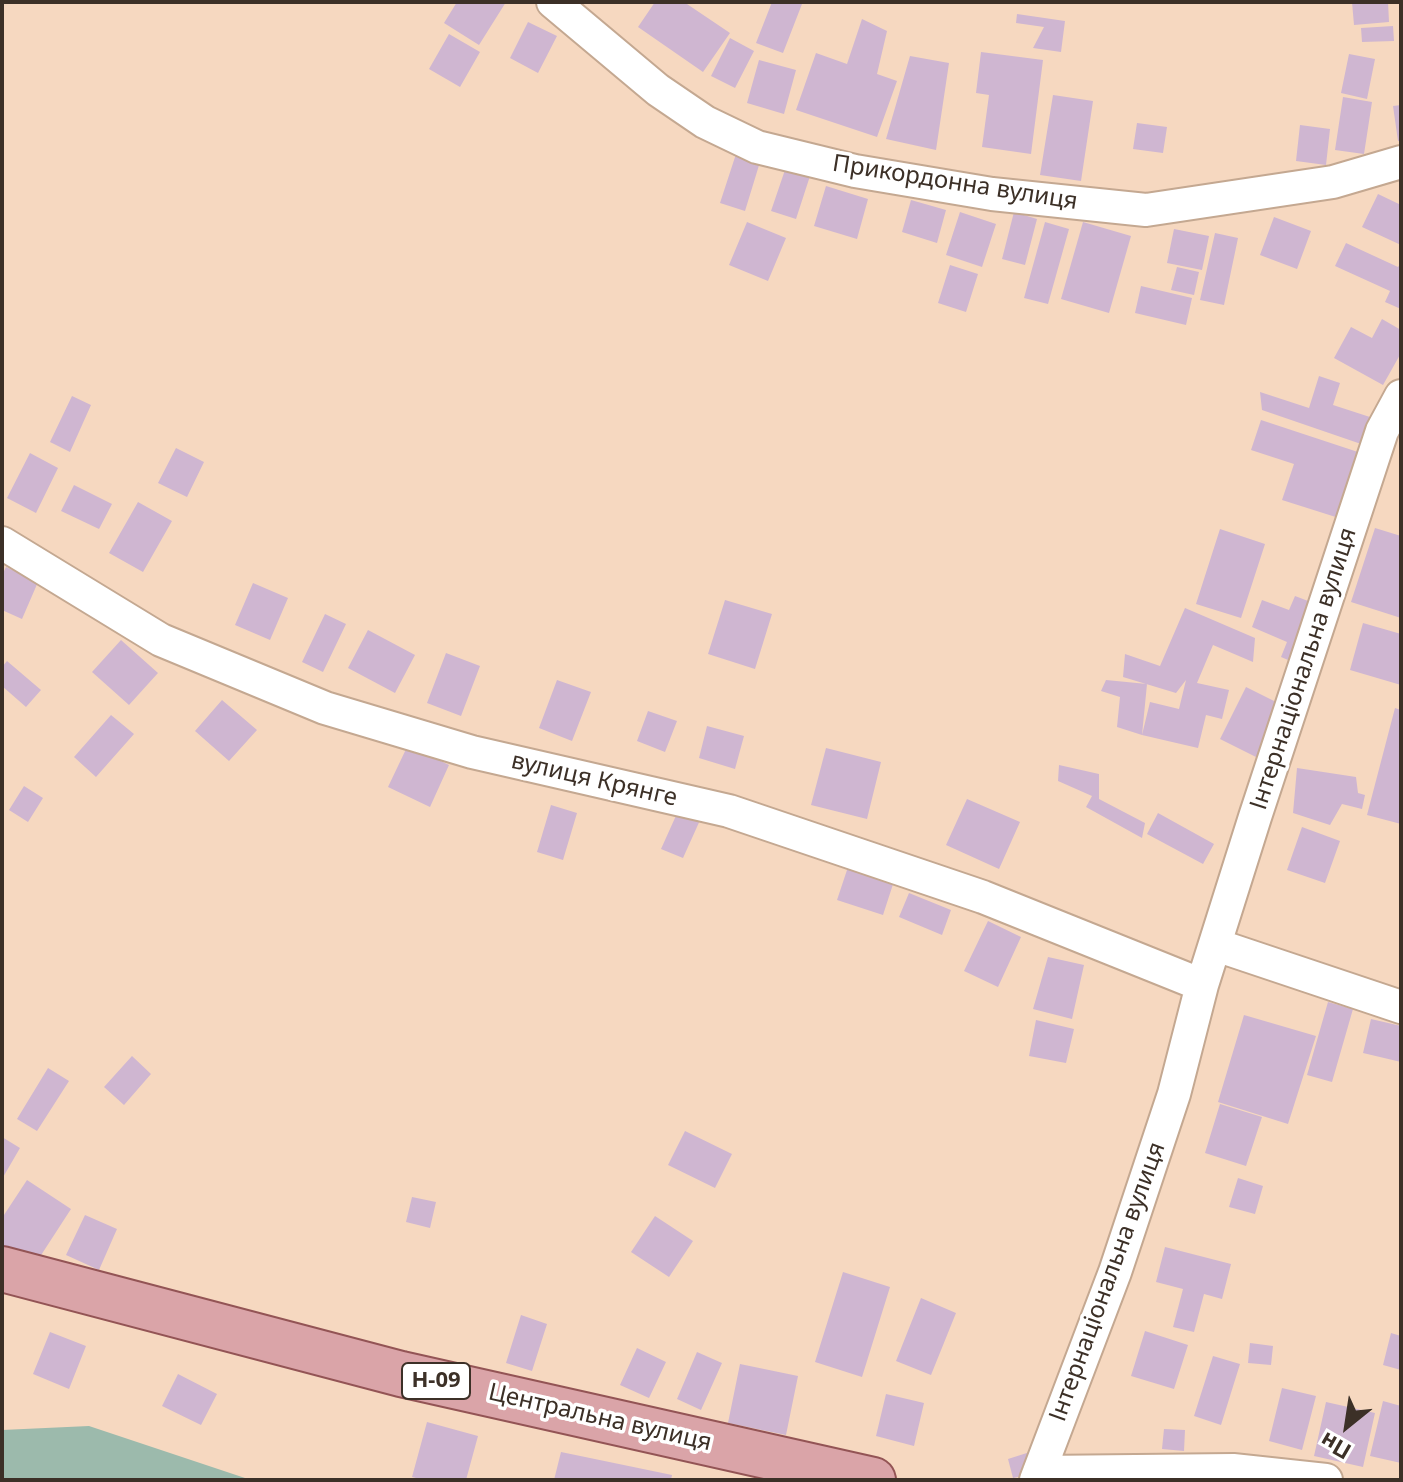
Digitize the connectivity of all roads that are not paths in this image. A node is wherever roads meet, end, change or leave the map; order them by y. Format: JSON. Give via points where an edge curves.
{"nodes":[{"id":1,"x":553,"y":2,"type":"edge"},
{"id":2,"x":1401,"y":162,"type":"edge"},
{"id":3,"x":1401,"y":396,"type":"edge"},
{"id":4,"x":2,"y":543,"type":"edge"},
{"id":5,"x":1216,"y":945,"type":"junction"},
{"id":6,"x":1202,"y":985,"type":"junction"},
{"id":7,"x":1401,"y":1007,"type":"edge"},
{"id":8,"x":2,"y":1269,"type":"edge"},
{"id":9,"x":1038,"y":1476,"type":"edge"},
{"id":10,"x":873,"y":1480,"type":"edge"},
{"id":11,"x":1326,"y":1480,"type":"edge"}],
"edges":[{"from":1,"to":2,"type":"street","name":"Прикордонна вулиця","via":[[658,90],[705,122],[757,147],[855,171],[992,194],[1146,210],[1333,182]]},
{"from":3,"to":5,"type":"street","name":"Інтернаціональна вулиця","via":[[1382,431]]},
{"from":4,"to":6,"type":"street","name":"вулиця Крянге","via":[[161,640],[325,708],[472,752],[729,811],[983,897]]},
{"from":5,"to":6,"type":"street","name":"Інтернаціональна вулиця"},
{"from":5,"to":7,"type":"street"},
{"from":6,"to":9,"type":"street","name":"Інтернаціональна вулиця","via":[[1174,1094],[1115,1272]]},
{"from":8,"to":10,"type":"main road","name":"Центральна вулиця","number":"Н-09","via":[[401,1374]]},
{"from":9,"to":11,"type":"street","via":[[1233,1470]]}]}
